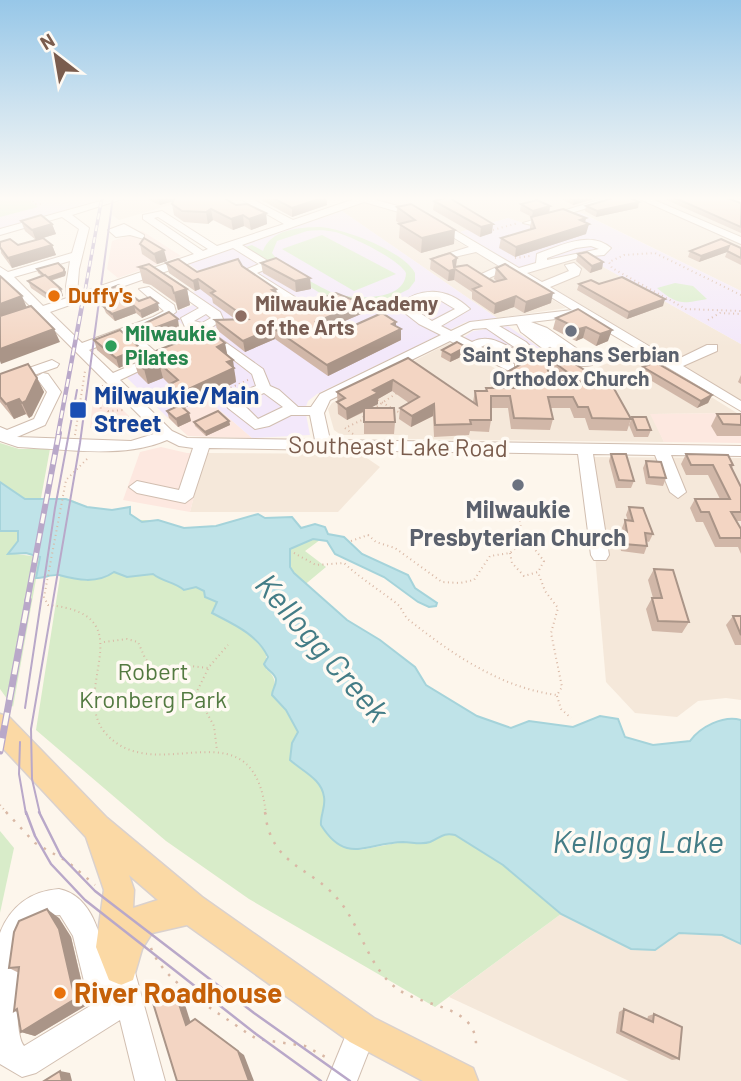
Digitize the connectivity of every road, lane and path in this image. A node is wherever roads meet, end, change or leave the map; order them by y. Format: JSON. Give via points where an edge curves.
{"nodes":[{"id":1,"x":78,"y":247,"type":"edge"},
{"id":2,"x":204,"y":247,"type":"edge"},
{"id":3,"x":206,"y":247,"type":"edge"},
{"id":4,"x":251,"y":247,"type":"edge"},
{"id":5,"x":574,"y":247,"type":"edge"},
{"id":6,"x":604,"y":247,"type":"edge"},
{"id":7,"x":478,"y":248,"type":"joint"},
{"id":8,"x":209,"y":250,"type":"junction"},
{"id":9,"x":245,"y":251,"type":"junction"},
{"id":10,"x":76,"y":255,"type":"junction"},
{"id":11,"x":191,"y":259,"type":"junction"},
{"id":12,"x":440,"y":259,"type":"edge"},
{"id":13,"x":541,"y":261,"type":"junction"},
{"id":14,"x":176,"y":264,"type":"junction"},
{"id":15,"x":509,"y":264,"type":"junction"},
{"id":16,"x":570,"y":265,"type":"dead end"},
{"id":17,"x":469,"y":270,"type":"edge"},
{"id":18,"x":155,"y":272,"type":"junction"},
{"id":19,"x":2,"y":273,"type":"edge"},
{"id":20,"x":542,"y":286,"type":"junction"},
{"id":21,"x":176,"y":288,"type":"junction"},
{"id":22,"x":496,"y":288,"type":"edge"},
{"id":23,"x":741,"y":295,"type":"edge"},
{"id":24,"x":75,"y":299,"type":"junction"},
{"id":25,"x":291,"y":300,"type":"dead end"},
{"id":26,"x":206,"y":309,"type":"junction"},
{"id":27,"x":702,"y":309,"type":"junction"},
{"id":28,"x":42,"y":311,"type":"junction"},
{"id":29,"x":584,"y":312,"type":"junction"},
{"id":30,"x":741,"y":313,"type":"edge"},
{"id":31,"x":713,"y":315,"type":"junction"},
{"id":32,"x":708,"y":320,"type":"dead end"},
{"id":33,"x":488,"y":323,"type":"junction"},
{"id":34,"x":0,"y":325,"type":"edge"},
{"id":35,"x":433,"y":326,"type":"dead end"},
{"id":36,"x":204,"y":327,"type":"junction"},
{"id":37,"x":125,"y":332,"type":"junction"},
{"id":38,"x":451,"y":335,"type":"junction"},
{"id":39,"x":472,"y":346,"type":"junction"},
{"id":40,"x":81,"y":348,"type":"junction"},
{"id":41,"x":712,"y":348,"type":"dead end"},
{"id":42,"x":673,"y":366,"type":"junction"},
{"id":43,"x":85,"y":370,"type":"dead end"},
{"id":44,"x":508,"y":372,"type":"joint"},
{"id":45,"x":107,"y":381,"type":"junction"},
{"id":46,"x":261,"y":381,"type":"junction"},
{"id":47,"x":0,"y":383,"type":"edge"},
{"id":48,"x":354,"y":383,"type":"junction"},
{"id":49,"x":483,"y":391,"type":"edge"},
{"id":50,"x":397,"y":393,"type":"edge"},
{"id":51,"x":118,"y":401,"type":"dead end"},
{"id":52,"x":107,"y":402,"type":"junction"},
{"id":53,"x":383,"y":402,"type":"junction"},
{"id":54,"x":99,"y":403,"type":"junction"},
{"id":55,"x":316,"y":407,"type":"junction"},
{"id":56,"x":741,"y":407,"type":"edge"},
{"id":57,"x":186,"y":408,"type":"edge"},
{"id":58,"x":126,"y":409,"type":"dead end"},
{"id":59,"x":108,"y":411,"type":"junction"},
{"id":60,"x":115,"y":411,"type":"junction"},
{"id":61,"x":289,"y":411,"type":"junction"},
{"id":62,"x":98,"y":413,"type":"junction"},
{"id":63,"x":134,"y":416,"type":"dead end"},
{"id":64,"x":362,"y":418,"type":"junction"},
{"id":65,"x":0,"y":419,"type":"edge"},
{"id":66,"x":374,"y":419,"type":"edge"},
{"id":67,"x":398,"y":419,"type":"edge"},
{"id":68,"x":114,"y":420,"type":"junction"},
{"id":69,"x":148,"y":430,"type":"dead end"},
{"id":70,"x":99,"y":433,"type":"dead end"},
{"id":71,"x":167,"y":434,"type":"junction"},
{"id":72,"x":5,"y":435,"type":"edge"},
{"id":73,"x":356,"y":437,"type":"dead end"},
{"id":74,"x":75,"y":439,"type":"dead end"},
{"id":75,"x":202,"y":445,"type":"junction"},
{"id":76,"x":324,"y":446,"type":"junction"},
{"id":77,"x":585,"y":449,"type":"junction"},
{"id":78,"x":661,"y":450,"type":"junction"},
{"id":79,"x":89,"y":454,"type":"dead end"},
{"id":80,"x":739,"y":454,"type":"edge"},
{"id":81,"x":137,"y":487,"type":"dead end"},
{"id":82,"x":678,"y":492,"type":"dead end"},
{"id":83,"x":519,"y":510,"type":"dead end"},
{"id":84,"x":351,"y":541,"type":"dead end"},
{"id":85,"x":522,"y":543,"type":"junction"},
{"id":86,"x":510,"y":552,"type":"junction"},
{"id":87,"x":294,"y":553,"type":"dead end"},
{"id":88,"x":600,"y":555,"type":"dead end"},
{"id":89,"x":538,"y":572,"type":"junction"},
{"id":90,"x":103,"y":642,"type":"junction"},
{"id":91,"x":228,"y":645,"type":"dead end"},
{"id":92,"x":208,"y":668,"type":"junction"},
{"id":93,"x":557,"y":695,"type":"junction"},
{"id":94,"x":571,"y":718,"type":"dead end"},
{"id":95,"x":0,"y":726,"type":"edge"},
{"id":96,"x":216,"y":752,"type":"junction"},
{"id":97,"x":0,"y":805,"type":"edge"},
{"id":98,"x":97,"y":828,"type":"junction"},
{"id":99,"x":312,"y":871,"type":"dead end"},
{"id":100,"x":309,"y":877,"type":"junction"},
{"id":101,"x":191,"y":908,"type":"junction"},
{"id":102,"x":128,"y":915,"type":"junction"},
{"id":103,"x":119,"y":993,"type":"junction"},
{"id":104,"x":362,"y":1030,"type":"junction"},
{"id":105,"x":476,"y":1046,"type":"dead end"},
{"id":106,"x":413,"y":1067,"type":"edge"},
{"id":107,"x":344,"y":1076,"type":"edge"},
{"id":108,"x":150,"y":1081,"type":"edge"},
{"id":109,"x":460,"y":1081,"type":"edge"}],
"edges":[{"from":1,"to":10,"type":"street"},
{"from":2,"to":8,"type":"street"},
{"from":3,"to":8,"type":"street"},
{"from":4,"to":9,"type":"street"},
{"from":5,"to":13,"type":"street"},
{"from":6,"to":13,"type":"street"},
{"from":7,"to":12,"type":"street"},
{"from":7,"to":15,"type":"street"},
{"from":8,"to":9,"type":"street"},
{"from":8,"to":11,"type":"street"},
{"from":9,"to":11,"type":"street","via":[[200,266]]},
{"from":9,"to":25,"type":"street","via":[[267,265],[249,271]]},
{"from":10,"to":19,"type":"street"},
{"from":10,"to":24,"type":"street","via":[[71,286]]},
{"from":11,"to":14,"type":"street"},
{"from":13,"to":15,"type":"street"},
{"from":13,"to":15,"type":"path"},
{"from":14,"to":18,"type":"street"},
{"from":14,"to":21,"type":"street","via":[[191,278]]},
{"from":15,"to":17,"type":"street"},
{"from":15,"to":20,"type":"street"},
{"from":15,"to":22,"type":"street","via":[[481,277]]},
{"from":16,"to":20,"type":"street","via":[[575,273]]},
{"from":18,"to":21,"type":"street"},
{"from":18,"to":24,"type":"street"},
{"from":19,"to":28,"type":"street"},
{"from":20,"to":29,"type":"street"},
{"from":21,"to":26,"type":"street"},
{"from":21,"to":37,"type":"street","via":[[150,292],[171,310]]},
{"from":23,"to":27,"type":"path","via":[[655,253],[610,260],[612,268],[676,305]]},
{"from":24,"to":28,"type":"street"},
{"from":26,"to":36,"type":"street","via":[[217,319]]},
{"from":26,"to":36,"type":"street","via":[[187,317],[189,324]]},
{"from":27,"to":30,"type":"path"},
{"from":27,"to":31,"type":"path"},
{"from":28,"to":34,"type":"street"},
{"from":28,"to":40,"type":"street"},
{"from":29,"to":33,"type":"street","via":[[524,323]]},
{"from":29,"to":42,"type":"street"},
{"from":30,"to":31,"type":"path"},
{"from":31,"to":32,"type":"path"},
{"from":33,"to":38,"type":"street"},
{"from":33,"to":39,"type":"street","via":[[531,355],[523,359],[485,340]]},
{"from":35,"to":38,"type":"street"},
{"from":36,"to":46,"type":"street"},
{"from":37,"to":40,"type":"street"},
{"from":37,"to":45,"type":"street","via":[[157,359]]},
{"from":38,"to":39,"type":"street"},
{"from":38,"to":48,"type":"street"},
{"from":39,"to":44,"type":"street"},
{"from":40,"to":45,"type":"street"},
{"from":41,"to":42,"type":"street"},
{"from":42,"to":56,"type":"street"},
{"from":43,"to":74,"type":"path"},
{"from":44,"to":49,"type":"path"},
{"from":45,"to":54,"type":"path"},
{"from":45,"to":71,"type":"street"},
{"from":46,"to":57,"type":"path"},
{"from":46,"to":61,"type":"street","via":[[291,406]]},
{"from":46,"to":61,"type":"street","via":[[233,405],[255,424]]},
{"from":47,"to":72,"type":"street","via":[[47,370],[54,392],[40,422]]},
{"from":48,"to":53,"type":"path"},
{"from":48,"to":55,"type":"street"},
{"from":50,"to":53,"type":"path"},
{"from":51,"to":52,"type":"path"},
{"from":52,"to":54,"type":"path"},
{"from":52,"to":59,"type":"path"},
{"from":53,"to":64,"type":"path"},
{"from":53,"to":67,"type":"path","via":[[404,416]]},
{"from":54,"to":62,"type":"path"},
{"from":55,"to":61,"type":"street"},
{"from":55,"to":76,"type":"street"},
{"from":58,"to":60,"type":"path"},
{"from":59,"to":60,"type":"path"},
{"from":59,"to":62,"type":"path"},
{"from":60,"to":68,"type":"path"},
{"from":62,"to":68,"type":"path","via":[[100,420]]},
{"from":63,"to":68,"type":"path"},
{"from":64,"to":66,"type":"path"},
{"from":64,"to":73,"type":"path","via":[[345,428]]},
{"from":65,"to":72,"type":"street","via":[[5,423]]},
{"from":69,"to":70,"type":"path","via":[[141,424],[122,433]]},
{"from":71,"to":72,"type":"street","via":[[131,446]]},
{"from":71,"to":75,"type":"street","name":"Southeast Lake Road"},
{"from":75,"to":76,"type":"street","name":"Southeast Lake Road"},
{"from":75,"to":81,"type":"street","via":[[185,497]]},
{"from":76,"to":77,"type":"street","name":"Southeast Lake Road"},
{"from":77,"to":78,"type":"street","name":"Southeast Lake Road"},
{"from":77,"to":88,"type":"street"},
{"from":78,"to":80,"type":"street","name":"Southeast Lake Road"},
{"from":78,"to":82,"type":"street"},
{"from":79,"to":90,"type":"path","via":[[66,480],[44,597],[48,605],[75,609],[92,618]]},
{"from":83,"to":85,"type":"path"},
{"from":84,"to":86,"type":"path","via":[[368,535],[395,548],[442,582],[474,580],[490,555]]},
{"from":85,"to":86,"type":"path"},
{"from":85,"to":89,"type":"path","via":[[532,546],[544,561]]},
{"from":86,"to":89,"type":"path","via":[[523,576]]},
{"from":87,"to":93,"type":"path","via":[[316,565],[344,563],[399,605],[405,617],[482,671],[527,691]]},
{"from":89,"to":93,"type":"path","via":[[558,608],[551,634],[562,687]]},
{"from":90,"to":92,"type":"path","via":[[138,642],[156,672],[181,665]]},
{"from":90,"to":96,"type":"path","via":[[92,695],[95,715],[106,733],[128,750],[147,756]]},
{"from":91,"to":92,"type":"path"},
{"from":92,"to":96,"type":"path","via":[[197,693],[214,723]]},
{"from":93,"to":94,"type":"path","via":[[561,709]]},
{"from":95,"to":98,"type":"main road"},
{"from":96,"to":100,"type":"path","via":[[256,772],[264,792],[270,837]]},
{"from":97,"to":102,"type":"path","via":[[35,843],[82,872]]},
{"from":98,"to":101,"type":"main road"},
{"from":98,"to":102,"type":"main road"},
{"from":99,"to":100,"type":"path"},
{"from":100,"to":105,"type":"path","via":[[340,900],[388,983],[414,999],[454,1011],[476,1028]]},
{"from":101,"to":102,"type":"main road","via":[[148,917]]},
{"from":101,"to":104,"type":"main road"},
{"from":102,"to":103,"type":"main road"},
{"from":102,"to":107,"type":"path","via":[[147,935],[159,967],[247,1033],[257,1039],[305,1046]]},
{"from":103,"to":103,"type":"street","via":[[27,1061],[19,1061],[9,1052],[4,1017],[8,957],[16,926],[28,913],[45,904],[66,903]]},
{"from":103,"to":108,"type":"street"},
{"from":104,"to":106,"type":"main road"},
{"from":104,"to":107,"type":"street"},
{"from":106,"to":109,"type":"main road"}]}
